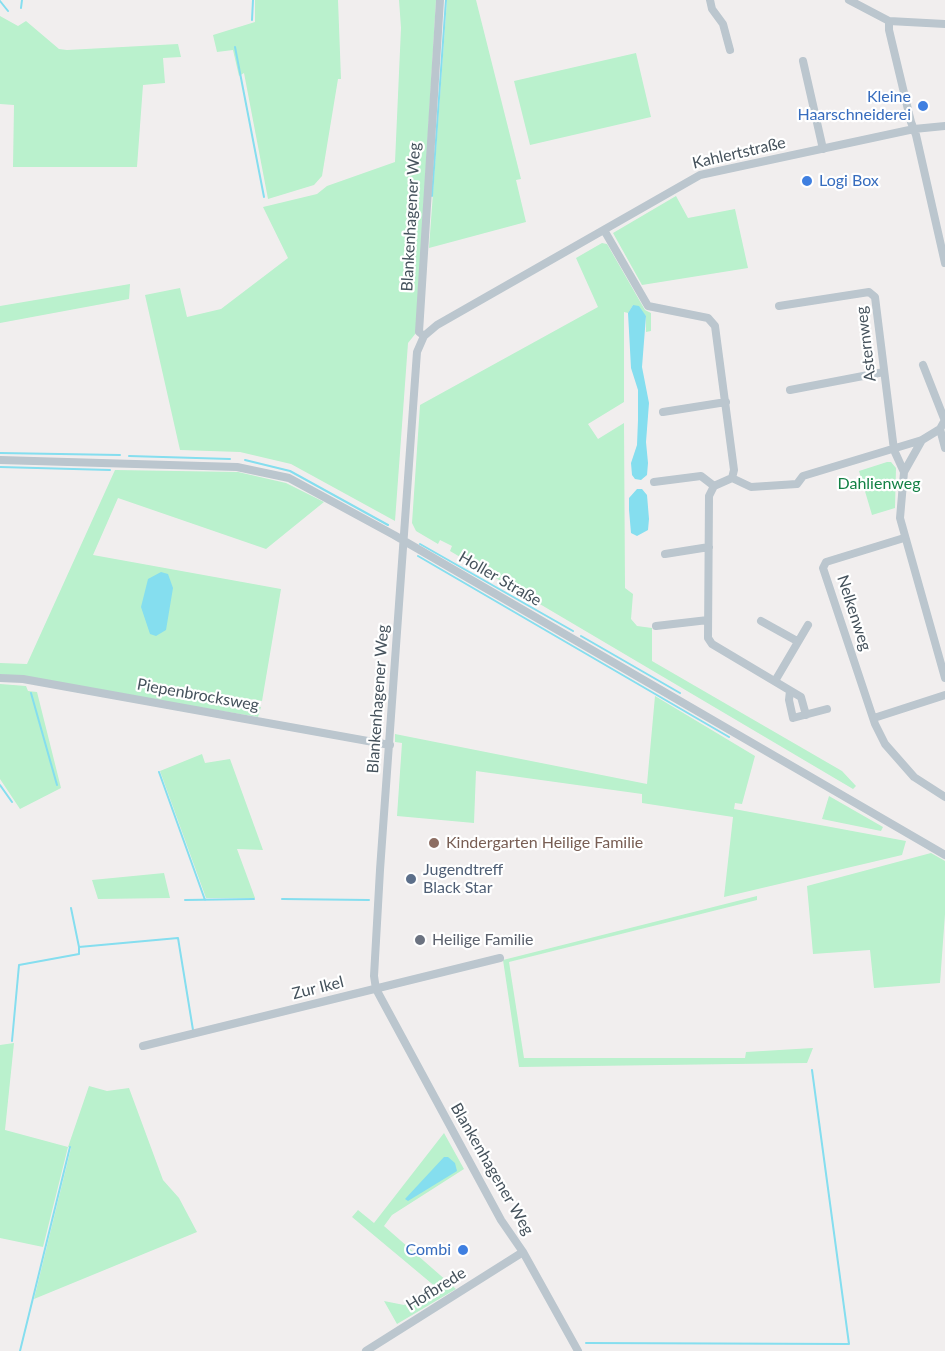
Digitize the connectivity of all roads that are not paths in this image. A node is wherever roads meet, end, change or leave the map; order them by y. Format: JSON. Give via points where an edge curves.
{"nodes":[{"id":1,"x":440,"y":0,"type":"edge"},
{"id":2,"x":710,"y":0,"type":"edge"},
{"id":3,"x":849,"y":0,"type":"edge"},
{"id":4,"x":870,"y":0,"type":"edge"},
{"id":5,"x":870,"y":10,"type":"junction"},
{"id":6,"x":889,"y":21,"type":"junction"},
{"id":7,"x":945,"y":24,"type":"edge"},
{"id":8,"x":730,"y":50,"type":"dead end"},
{"id":9,"x":803,"y":61,"type":"dead end"},
{"id":10,"x":945,"y":126,"type":"edge"},
{"id":11,"x":914,"y":129,"type":"junction"},
{"id":12,"x":824,"y":148,"type":"junction"},
{"id":13,"x":603,"y":230,"type":"junction"},
{"id":14,"x":945,"y":262,"type":"edge"},
{"id":15,"x":779,"y":306,"type":"dead end"},
{"id":16,"x":424,"y":336,"type":"junction"},
{"id":17,"x":923,"y":366,"type":"dead end"},
{"id":18,"x":884,"y":372,"type":"junction"},
{"id":19,"x":790,"y":390,"type":"dead end"},
{"id":20,"x":726,"y":402,"type":"junction"},
{"id":21,"x":663,"y":412,"type":"dead end"},
{"id":22,"x":943,"y":423,"type":"edge"},
{"id":23,"x":922,"y":440,"type":"junction"},
{"id":24,"x":945,"y":448,"type":"edge"},
{"id":25,"x":894,"y":450,"type":"junction"},
{"id":26,"x":0,"y":460,"type":"edge"},
{"id":27,"x":904,"y":472,"type":"junction"},
{"id":28,"x":732,"y":478,"type":"junction"},
{"id":29,"x":654,"y":482,"type":"dead end"},
{"id":30,"x":714,"y":486,"type":"junction"},
{"id":31,"x":904,"y":538,"type":"junction"},
{"id":32,"x":403,"y":540,"type":"junction"},
{"id":33,"x":709,"y":547,"type":"junction"},
{"id":34,"x":665,"y":554,"type":"dead end"},
{"id":35,"x":708,"y":620,"type":"junction"},
{"id":36,"x":761,"y":621,"type":"dead end"},
{"id":37,"x":808,"y":626,"type":"dead end"},
{"id":38,"x":656,"y":627,"type":"dead end"},
{"id":39,"x":797,"y":641,"type":"junction"},
{"id":40,"x":0,"y":678,"type":"edge"},
{"id":41,"x":945,"y":678,"type":"edge"},
{"id":42,"x":775,"y":681,"type":"junction"},
{"id":43,"x":945,"y":695,"type":"edge"},
{"id":44,"x":827,"y":709,"type":"dead end"},
{"id":45,"x":873,"y":718,"type":"junction"},
{"id":46,"x":390,"y":745,"type":"junction"},
{"id":47,"x":945,"y":798,"type":"edge"},
{"id":48,"x":945,"y":855,"type":"edge"},
{"id":49,"x":500,"y":958,"type":"dead end"},
{"id":50,"x":376,"y":989,"type":"junction"},
{"id":51,"x":143,"y":1046,"type":"dead end"},
{"id":52,"x":523,"y":1252,"type":"junction"},
{"id":53,"x":366,"y":1351,"type":"edge"},
{"id":54,"x":578,"y":1351,"type":"edge"}],
"edges":[{"from":1,"to":16,"type":"street","name":"Blankenhagener Weg","via":[[420,328]]},
{"from":2,"to":8,"type":"street","via":[[723,24]]},
{"from":3,"to":5,"type":"street"},
{"from":4,"to":5,"type":"street"},
{"from":5,"to":6,"type":"street"},
{"from":6,"to":7,"type":"street"},
{"from":6,"to":11,"type":"street"},
{"from":9,"to":12,"type":"street"},
{"from":10,"to":11,"type":"street","name":"Kahlertstraße"},
{"from":11,"to":12,"type":"street","name":"Kahlertstraße"},
{"from":11,"to":14,"type":"street"},
{"from":12,"to":13,"type":"street","name":"Kahlertstraße","via":[[699,175]]},
{"from":13,"to":16,"type":"street","name":"Kahlertstraße","via":[[590,243],[567,251]]},
{"from":13,"to":20,"type":"street","via":[[648,306],[712,320]]},
{"from":15,"to":18,"type":"street","name":"Asternweg","via":[[873,294]]},
{"from":16,"to":32,"type":"street","name":"Blankenhagener Weg","via":[[417,352]]},
{"from":17,"to":22,"type":"street"},
{"from":18,"to":19,"type":"street"},
{"from":18,"to":25,"type":"street","name":"Asternweg"},
{"from":20,"to":21,"type":"street"},
{"from":20,"to":28,"type":"street"},
{"from":22,"to":23,"type":"street"},
{"from":22,"to":24,"type":"street"},
{"from":23,"to":25,"type":"street"},
{"from":23,"to":27,"type":"street"},
{"from":25,"to":27,"type":"street","name":"Asternweg"},
{"from":25,"to":28,"type":"street","via":[[803,476],[797,484],[786,486],[751,488]]},
{"from":26,"to":32,"type":"street","name":"Holler Straße","via":[[262,471],[289,478]]},
{"from":27,"to":31,"type":"street","via":[[899,510]]},
{"from":28,"to":30,"type":"street"},
{"from":29,"to":30,"type":"street","via":[[700,476]]},
{"from":30,"to":33,"type":"street","via":[[709,496]]},
{"from":31,"to":41,"type":"street"},
{"from":31,"to":45,"type":"street","name":"Nelkenweg","via":[[826,562],[823,568]]},
{"from":32,"to":46,"type":"street","name":"Blankenhagener Weg"},
{"from":32,"to":48,"type":"street","name":"Holler Straße"},
{"from":33,"to":34,"type":"street"},
{"from":33,"to":35,"type":"street"},
{"from":35,"to":38,"type":"street"},
{"from":35,"to":42,"type":"street","via":[[708,639],[712,644]]},
{"from":36,"to":39,"type":"street"},
{"from":37,"to":39,"type":"street"},
{"from":39,"to":42,"type":"street"},
{"from":40,"to":46,"type":"street","name":"Piepenbrocksweg"},
{"from":42,"to":44,"type":"street","via":[[790,691],[793,718]]},
{"from":43,"to":45,"type":"street"},
{"from":45,"to":47,"type":"street","name":"Nelkenweg","via":[[896,759]]},
{"from":46,"to":50,"type":"street","name":"Blankenhagener Weg"},
{"from":49,"to":50,"type":"street","name":"Zur Ikel"},
{"from":50,"to":51,"type":"street","name":"Zur Ikel"},
{"from":50,"to":52,"type":"street","name":"Blankenhagener Weg","via":[[501,1220]]},
{"from":52,"to":53,"type":"street","name":"Hofbrede"},
{"from":52,"to":54,"type":"street","name":"Blankenhagener Weg"}]}
